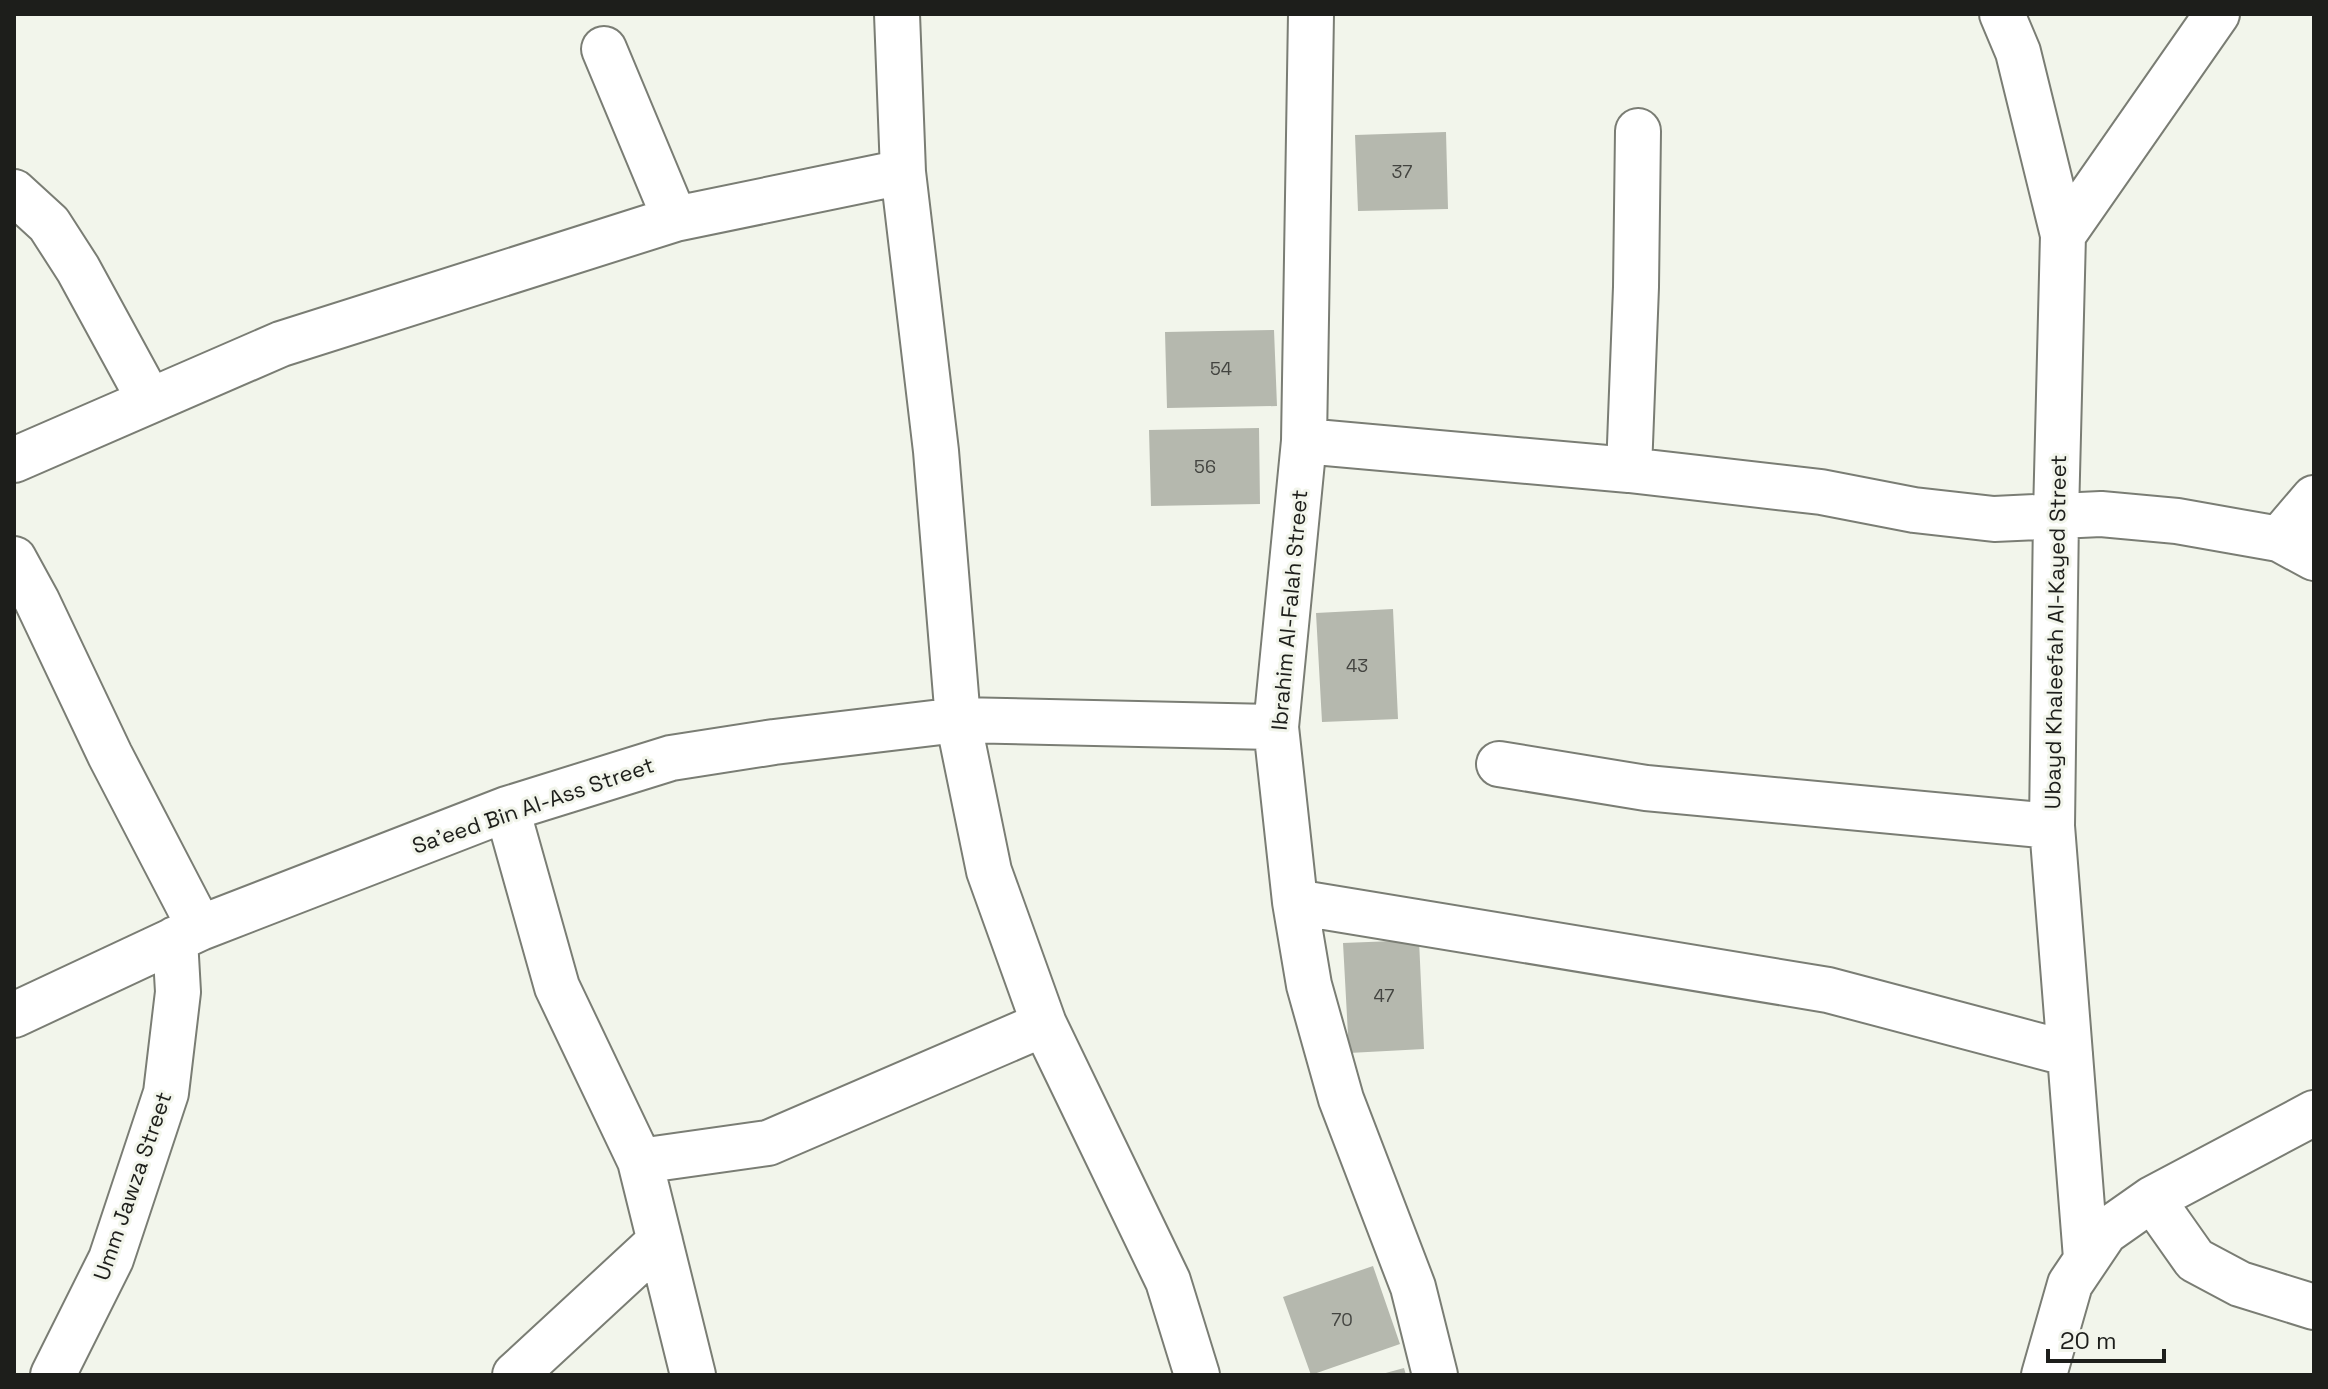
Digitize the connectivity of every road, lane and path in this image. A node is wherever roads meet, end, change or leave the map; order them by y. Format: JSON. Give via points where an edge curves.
{"nodes":[{"id":1,"x":897,"y":14,"type":"edge"},
{"id":2,"x":1311,"y":14,"type":"edge"},
{"id":3,"x":2217,"y":14,"type":"edge"},
{"id":4,"x":2019,"y":27,"type":"edge"},
{"id":5,"x":604,"y":49,"type":"dead end"},
{"id":6,"x":1638,"y":131,"type":"dead end"},
{"id":7,"x":903,"y":172,"type":"junction"},
{"id":8,"x":14,"y":192,"type":"edge"},
{"id":9,"x":675,"y":219,"type":"junction"},
{"id":10,"x":2063,"y":235,"type":"junction"},
{"id":11,"x":150,"y":401,"type":"junction"},
{"id":12,"x":1304,"y":441,"type":"junction"},
{"id":13,"x":14,"y":460,"type":"edge"},
{"id":14,"x":1629,"y":470,"type":"junction"},
{"id":15,"x":2314,"y":498,"type":"edge"},
{"id":16,"x":2056,"y":515,"type":"junction"},
{"id":17,"x":2296,"y":549,"type":"edge"},
{"id":18,"x":14,"y":559,"type":"edge"},
{"id":19,"x":958,"y":720,"type":"junction"},
{"id":20,"x":1276,"y":727,"type":"junction"},
{"id":21,"x":1499,"y":764,"type":"dead end"},
{"id":22,"x":507,"y":809,"type":"junction"},
{"id":23,"x":2052,"y":826,"type":"junction"},
{"id":24,"x":1295,"y":902,"type":"junction"},
{"id":25,"x":188,"y":934,"type":"junction"},
{"id":26,"x":14,"y":1015,"type":"edge"},
{"id":27,"x":1044,"y":1024,"type":"junction"},
{"id":28,"x":2070,"y":1054,"type":"junction"},
{"id":29,"x":2314,"y":1113,"type":"edge"},
{"id":30,"x":640,"y":1161,"type":"junction"},
{"id":31,"x":2152,"y":1199,"type":"junction"},
{"id":32,"x":660,"y":1241,"type":"junction"},
{"id":33,"x":2086,"y":1258,"type":"junction"},
{"id":34,"x":2314,"y":1307,"type":"edge"},
{"id":35,"x":53,"y":1375,"type":"edge"},
{"id":36,"x":515,"y":1375,"type":"edge"},
{"id":37,"x":693,"y":1375,"type":"edge"},
{"id":38,"x":1197,"y":1375,"type":"edge"},
{"id":39,"x":1435,"y":1375,"type":"edge"},
{"id":40,"x":2044,"y":1375,"type":"edge"}],
"edges":[{"from":1,"to":7,"type":"street"},
{"from":2,"to":12,"type":"street","name":"Ibrahim Al-Falah Street"},
{"from":3,"to":10,"type":"street"},
{"from":4,"to":10,"type":"street","name":"Ubayd Khaleefah Al-Kayed Street"},
{"from":5,"to":9,"type":"street"},
{"from":6,"to":14,"type":"street"},
{"from":7,"to":9,"type":"street"},
{"from":7,"to":19,"type":"street","via":[[936,451]]},
{"from":8,"to":11,"type":"street","via":[[49,224]]},
{"from":9,"to":11,"type":"street","via":[[281,344]]},
{"from":10,"to":16,"type":"street","name":"Ubayd Khaleefah Al-Kayed Street"},
{"from":11,"to":13,"type":"street"},
{"from":12,"to":14,"type":"street"},
{"from":12,"to":20,"type":"street","name":"Ibrahim Al-Falah Street"},
{"from":14,"to":16,"type":"street","via":[[1994,519]]},
{"from":15,"to":17,"type":"street"},
{"from":16,"to":17,"type":"street","via":[[2162,519]]},
{"from":16,"to":23,"type":"street","name":"Ubayd Khaleefah Al-Kayed Street"},
{"from":18,"to":25,"type":"street","via":[[110,755]]},
{"from":19,"to":20,"type":"street","name":"Sa'eed Bin Al-Ass Street"},
{"from":19,"to":22,"type":"street","name":"Sa'eed Bin Al-Ass Street","via":[[671,758]]},
{"from":19,"to":27,"type":"street","via":[[989,871]]},
{"from":20,"to":24,"type":"street","name":"Ibrahim Al-Falah Street"},
{"from":21,"to":23,"type":"street","via":[[1646,788]]},
{"from":22,"to":25,"type":"street","name":"Sa'eed Bin Al-Ass Street"},
{"from":22,"to":30,"type":"street","via":[[557,987]]},
{"from":23,"to":28,"type":"street","name":"Ubayd Khaleefah Al-Kayed Street"},
{"from":24,"to":28,"type":"street","via":[[1828,990]]},
{"from":24,"to":39,"type":"street","name":"Ibrahim Al-Falah Street","via":[[1309,985],[1341,1099],[1413,1287]]},
{"from":25,"to":26,"type":"street","name":"Sa'eed Bin Al-Ass Street"},
{"from":25,"to":35,"type":"street","name":"Umm Jawza Street","via":[[166,1093],[111,1259]]},
{"from":27,"to":30,"type":"street","via":[[768,1143]]},
{"from":27,"to":38,"type":"street","via":[[1168,1281]]},
{"from":28,"to":33,"type":"street","name":"Ubayd Khaleefah Al-Kayed Street"},
{"from":29,"to":31,"type":"street"},
{"from":30,"to":32,"type":"street"},
{"from":31,"to":33,"type":"street","via":[[2105,1232]]},
{"from":31,"to":34,"type":"street","via":[[2195,1260],[2240,1284]]},
{"from":32,"to":36,"type":"street"},
{"from":32,"to":37,"type":"street"},
{"from":33,"to":40,"type":"street","via":[[2070,1284]]}]}
